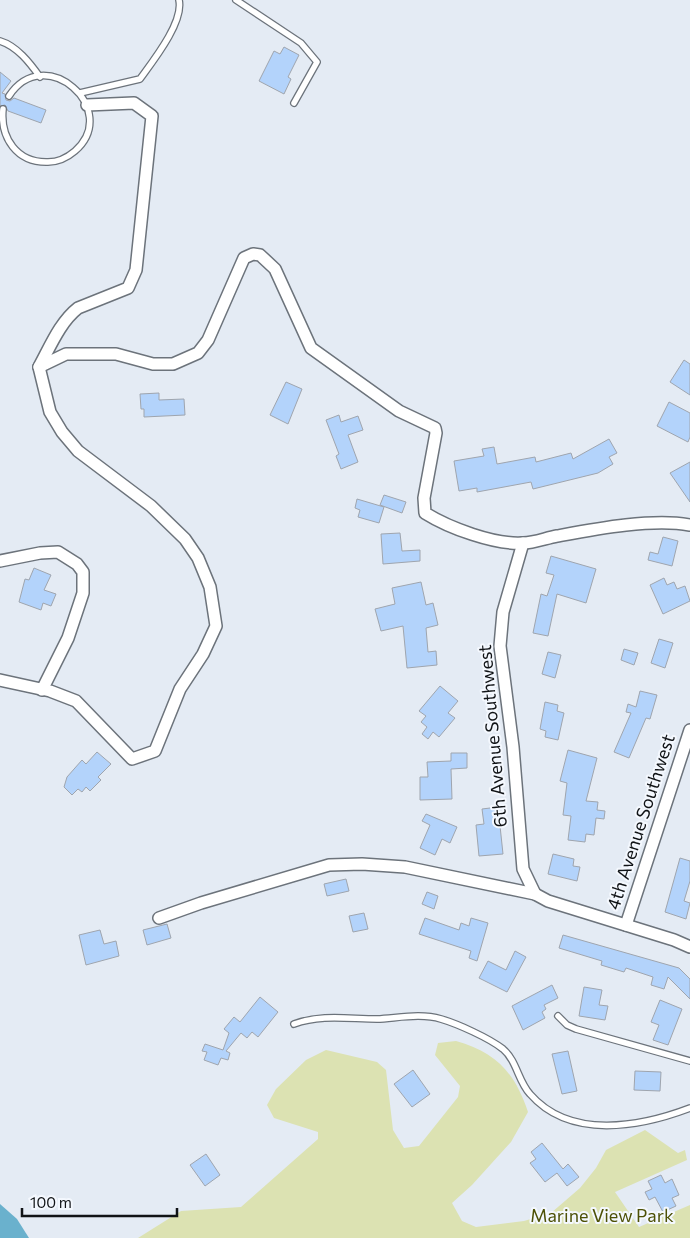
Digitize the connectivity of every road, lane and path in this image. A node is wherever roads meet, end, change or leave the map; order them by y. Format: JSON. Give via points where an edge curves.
{"nodes":[{"id":1,"x":179,"y":0,"type":"edge"},
{"id":2,"x":236,"y":0,"type":"edge"},
{"id":3,"x":0,"y":41,"type":"edge"},
{"id":4,"x":40,"y":77,"type":"junction"},
{"id":5,"x":80,"y":93,"type":"junction"},
{"id":6,"x":9,"y":96,"type":"dead end"},
{"id":7,"x":294,"y":103,"type":"dead end"},
{"id":8,"x":87,"y":105,"type":"junction"},
{"id":9,"x":3,"y":109,"type":"dead end"},
{"id":10,"x":39,"y":366,"type":"junction"},
{"id":11,"x":690,"y":524,"type":"edge"},
{"id":12,"x":523,"y":543,"type":"junction"},
{"id":13,"x":0,"y":561,"type":"edge"},
{"id":14,"x":0,"y":680,"type":"edge"},
{"id":15,"x":42,"y":690,"type":"junction"},
{"id":16,"x":690,"y":730,"type":"edge"},
{"id":17,"x":535,"y":894,"type":"junction"},
{"id":18,"x":159,"y":918,"type":"dead end"},
{"id":19,"x":626,"y":924,"type":"junction"},
{"id":20,"x":690,"y":947,"type":"edge"},
{"id":21,"x":558,"y":1016,"type":"dead end"},
{"id":22,"x":294,"y":1024,"type":"dead end"},
{"id":23,"x":690,"y":1061,"type":"edge"},
{"id":24,"x":690,"y":1108,"type":"edge"}],
"edges":[{"from":1,"to":5,"type":"lane","via":[[181,8],[172,31],[140,79]]},
{"from":2,"to":7,"type":"lane","via":[[301,44],[317,62]]},
{"from":3,"to":4,"type":"lane","via":[[27,59]]},
{"from":4,"to":5,"type":"lane","via":[[59,78]]},
{"from":4,"to":6,"type":"lane","via":[[21,84]]},
{"from":5,"to":8,"type":"lane"},
{"from":8,"to":9,"type":"lane","via":[[89,120],[83,141],[68,157],[39,163],[25,158],[13,148],[5,135]]},
{"from":8,"to":10,"type":"street","via":[[134,103],[152,116],[136,270],[128,288],[71,313]]},
{"from":10,"to":12,"type":"street","via":[[66,354],[116,354],[154,364],[173,364],[198,353],[208,340],[244,258],[260,255],[275,269],[311,348],[399,411],[434,428],[436,433],[424,498],[425,513],[439,522],[475,534],[503,542]]},
{"from":10,"to":15,"type":"street","via":[[50,412],[62,432],[78,451],[151,506],[185,539],[198,558],[210,587],[216,626],[203,654],[180,689],[155,752],[132,759],[76,701]]},
{"from":11,"to":12,"type":"street","via":[[652,523]]},
{"from":12,"to":17,"type":"street","name":"6th Avenue Southwest","via":[[503,612],[500,646],[514,747],[523,869]]},
{"from":13,"to":15,"type":"street","via":[[58,552],[83,572],[83,593],[68,638]]},
{"from":14,"to":15,"type":"street"},
{"from":16,"to":19,"type":"street","name":"4th Avenue Southwest"},
{"from":17,"to":18,"type":"street","via":[[404,867],[329,865]]},
{"from":17,"to":19,"type":"street","via":[[548,901]]},
{"from":19,"to":20,"type":"street"},
{"from":21,"to":23,"type":"lane","via":[[567,1025]]},
{"from":22,"to":24,"type":"lane","via":[[309,1018],[440,1018],[503,1049],[529,1094],[552,1112],[579,1124],[646,1121]]}]}
